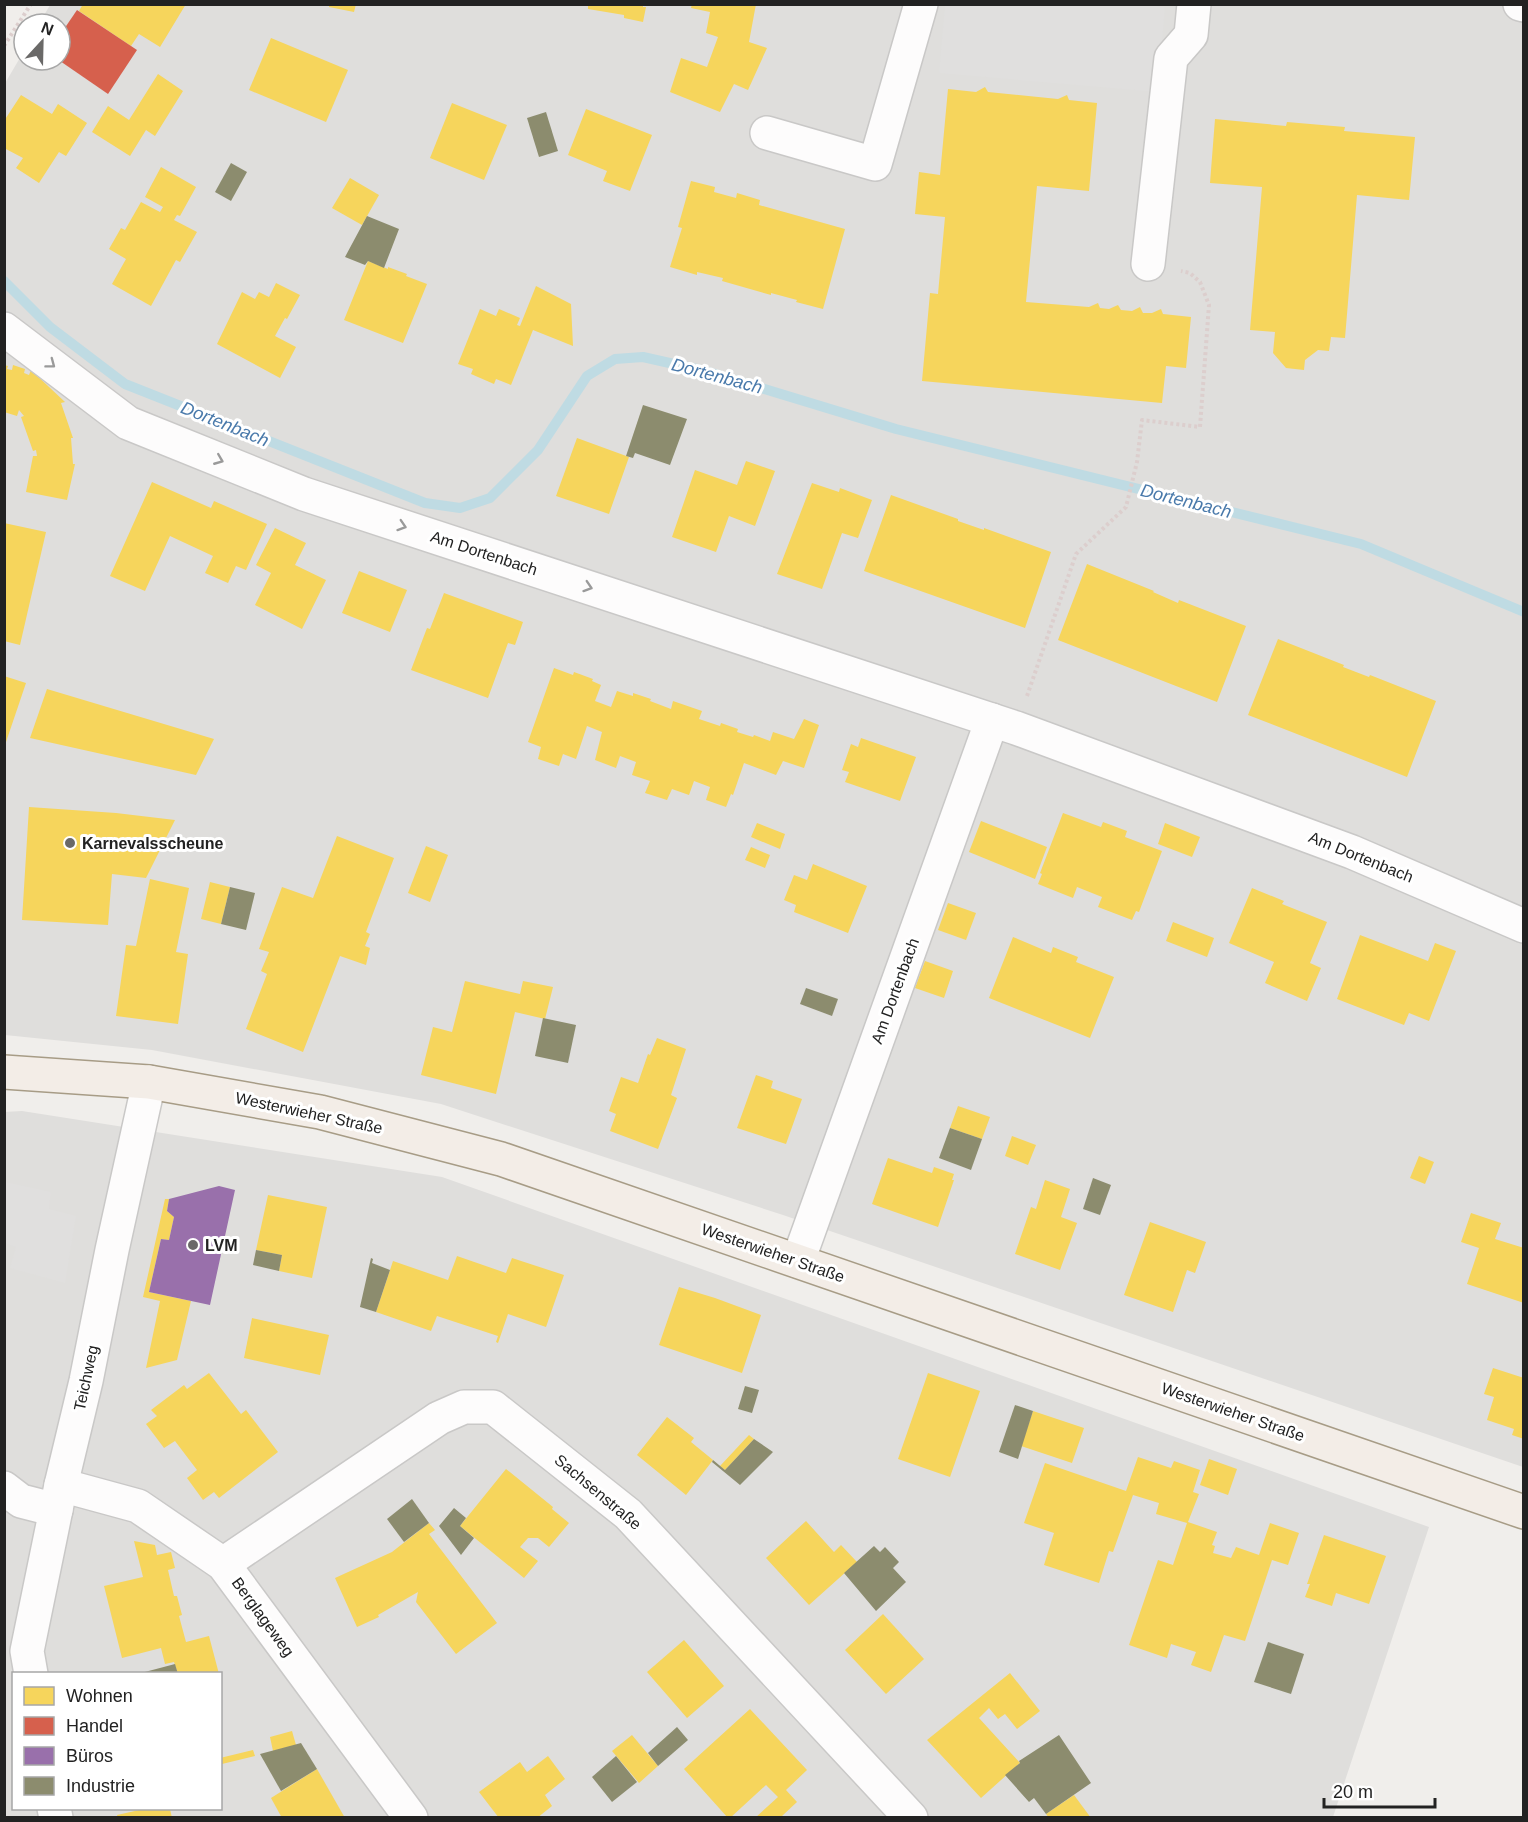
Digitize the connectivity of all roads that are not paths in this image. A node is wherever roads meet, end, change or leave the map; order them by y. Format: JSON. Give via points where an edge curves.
{"nodes":[{"id":1,"x":921,"y":4,"type":"edge"},
{"id":2,"x":1194,"y":4,"type":"edge"},
{"id":3,"x":767,"y":133,"type":"dead end"},
{"id":4,"x":1148,"y":264,"type":"road end"},
{"id":5,"x":4,"y":329,"type":"edge"},
{"id":6,"x":1004,"y":724,"type":"junction"},
{"id":7,"x":1524,"y":926,"type":"edge"},
{"id":8,"x":4,"y":1072,"type":"edge"},
{"id":9,"x":149,"y":1082,"type":"junction"},
{"id":10,"x":798,"y":1261,"type":"junction"},
{"id":11,"x":4,"y":1488,"type":"edge"},
{"id":12,"x":59,"y":1498,"type":"junction"},
{"id":13,"x":1524,"y":1512,"type":"edge"},
{"id":14,"x":223,"y":1564,"type":"junction"},
{"id":15,"x":21,"y":1660,"type":"edge"},
{"id":16,"x":411,"y":1818,"type":"edge"},
{"id":17,"x":911,"y":1818,"type":"edge"}],
"edges":[{"from":1,"to":3,"type":"street","via":[[875,164]]},
{"from":2,"to":4,"type":"street","via":[[1191,35],[1171,58]]},
{"from":5,"to":6,"type":"street","name":"Am Dortenbach","one_way":true,"via":[[128,423],[293,490]]},
{"from":6,"to":7,"type":"street","name":"Am Dortenbach","via":[[1352,852]]},
{"from":6,"to":10,"type":"street","name":"Am Dortenbach"},
{"from":8,"to":9,"type":"main road","name":"Westerwieher Straße"},
{"from":9,"to":10,"type":"main road","name":"Westerwieher Straße","via":[[320,1112],[501,1159]]},
{"from":9,"to":12,"type":"street","name":"Teichweg"},
{"from":10,"to":13,"type":"main road","name":"Westerwieher Straße"},
{"from":11,"to":12,"type":"street","name":"Berglageweg","via":[[21,1501]]},
{"from":12,"to":14,"type":"street","name":"Berglageweg","via":[[138,1506]]},
{"from":12,"to":15,"type":"street","name":"Teichweg"},
{"from":14,"to":16,"type":"street","name":"Berglageweg"},
{"from":14,"to":17,"type":"street","name":"Sachsenstraße","via":[[439,1419],[464,1407],[493,1407],[628,1514]]}]}
